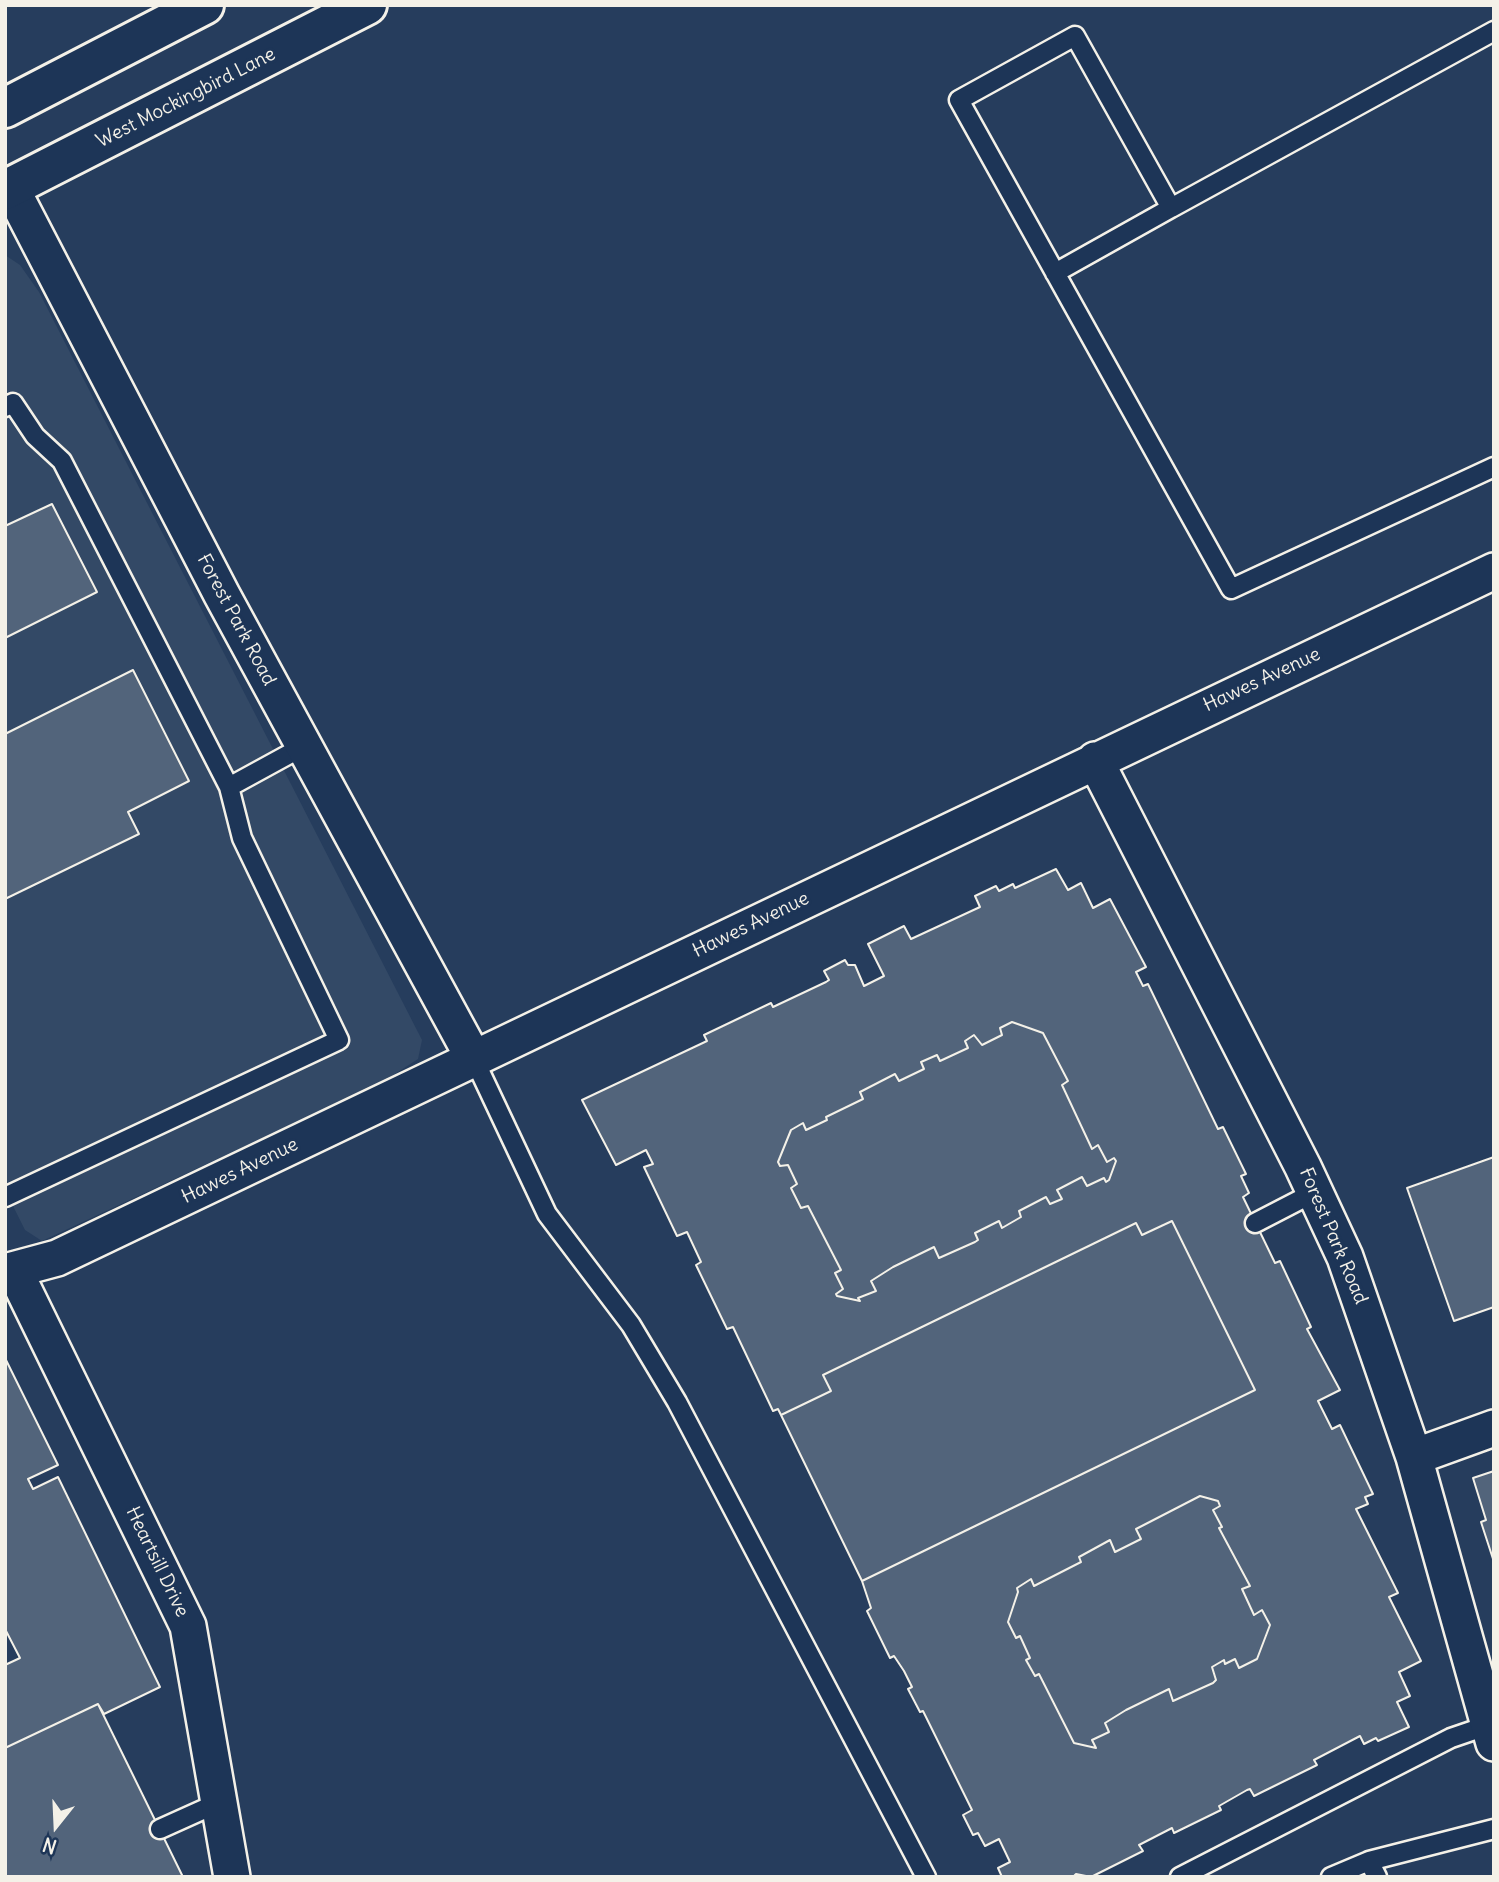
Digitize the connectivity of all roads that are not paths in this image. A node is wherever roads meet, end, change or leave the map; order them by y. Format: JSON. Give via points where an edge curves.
{"nodes":[{"id":1,"x":204,"y":5,"type":"edge"},
{"id":2,"x":367,"y":5,"type":"edge"},
{"id":3,"x":1494,"y":31,"type":"edge"},
{"id":4,"x":5,"y":108,"type":"edge"},
{"id":5,"x":7,"y":185,"type":"edge"},
{"id":6,"x":1171,"y":208,"type":"junction"},
{"id":7,"x":1055,"y":273,"type":"junction"},
{"id":8,"x":5,"y":407,"type":"edge"},
{"id":9,"x":1494,"y":467,"type":"edge"},
{"id":10,"x":1494,"y":570,"type":"edge"},
{"id":11,"x":304,"y":746,"type":"junction"},
{"id":12,"x":1095,"y":760,"type":"junction"},
{"id":13,"x":229,"y":786,"type":"junction"},
{"id":14,"x":474,"y":1059,"type":"junction"},
{"id":15,"x":1315,"y":1192,"type":"junction"},
{"id":16,"x":5,"y":1197,"type":"edge"},
{"id":17,"x":1255,"y":1223,"type":"dead end"},
{"id":18,"x":8,"y":1263,"type":"edge"},
{"id":19,"x":1494,"y":1428,"type":"edge"},
{"id":20,"x":1414,"y":1457,"type":"junction"},
{"id":21,"x":1491,"y":1734,"type":"edge"},
{"id":22,"x":220,"y":1802,"type":"junction"},
{"id":23,"x":160,"y":1829,"type":"dead end"},
{"id":24,"x":1494,"y":1829,"type":"edge"},
{"id":25,"x":1373,"y":1869,"type":"edge"},
{"id":26,"x":232,"y":1877,"type":"edge"},
{"id":27,"x":926,"y":1877,"type":"edge"},
{"id":28,"x":1180,"y":1877,"type":"edge"},
{"id":29,"x":1331,"y":1877,"type":"edge"}],
"edges":[{"from":1,"to":4,"type":"main road"},
{"from":2,"to":5,"type":"main road","name":"West Mockingbird Lane"},
{"from":3,"to":6,"type":"lane"},
{"from":5,"to":11,"type":"street","name":"Forest Park Road"},
{"from":6,"to":7,"type":"lane"},
{"from":6,"to":7,"type":"lane","via":[[1075,36],[958,100]]},
{"from":7,"to":9,"type":"lane","via":[[1231,589]]},
{"from":8,"to":13,"type":"lane","via":[[13,403],[35,436],[62,461]]},
{"from":10,"to":12,"type":"street","name":"Hawes Avenue"},
{"from":11,"to":13,"type":"lane"},
{"from":11,"to":14,"type":"street","name":"Forest Park Road"},
{"from":12,"to":14,"type":"street","name":"Hawes Avenue"},
{"from":12,"to":15,"type":"street","name":"Forest Park Road"},
{"from":13,"to":16,"type":"lane","via":[[242,838],[339,1040]]},
{"from":14,"to":18,"type":"street","name":"Hawes Avenue","via":[[57,1258]]},
{"from":14,"to":27,"type":"lane","via":[[547,1214],[631,1325],[677,1402]]},
{"from":15,"to":17,"type":"lane"},
{"from":15,"to":20,"type":"street","name":"Forest Park Road","via":[[1357,1288]]},
{"from":18,"to":22,"type":"street","name":"Heartsill Drive","via":[[188,1626]]},
{"from":19,"to":20,"type":"street"},
{"from":20,"to":21,"type":"street","name":"Forest Park Road"},
{"from":21,"to":28,"type":"lane","via":[[1451,1738]]},
{"from":22,"to":23,"type":"lane"},
{"from":22,"to":26,"type":"street","name":"Heartsill Drive"},
{"from":24,"to":25,"type":"lane"},
{"from":25,"to":29,"type":"lane"}]}
